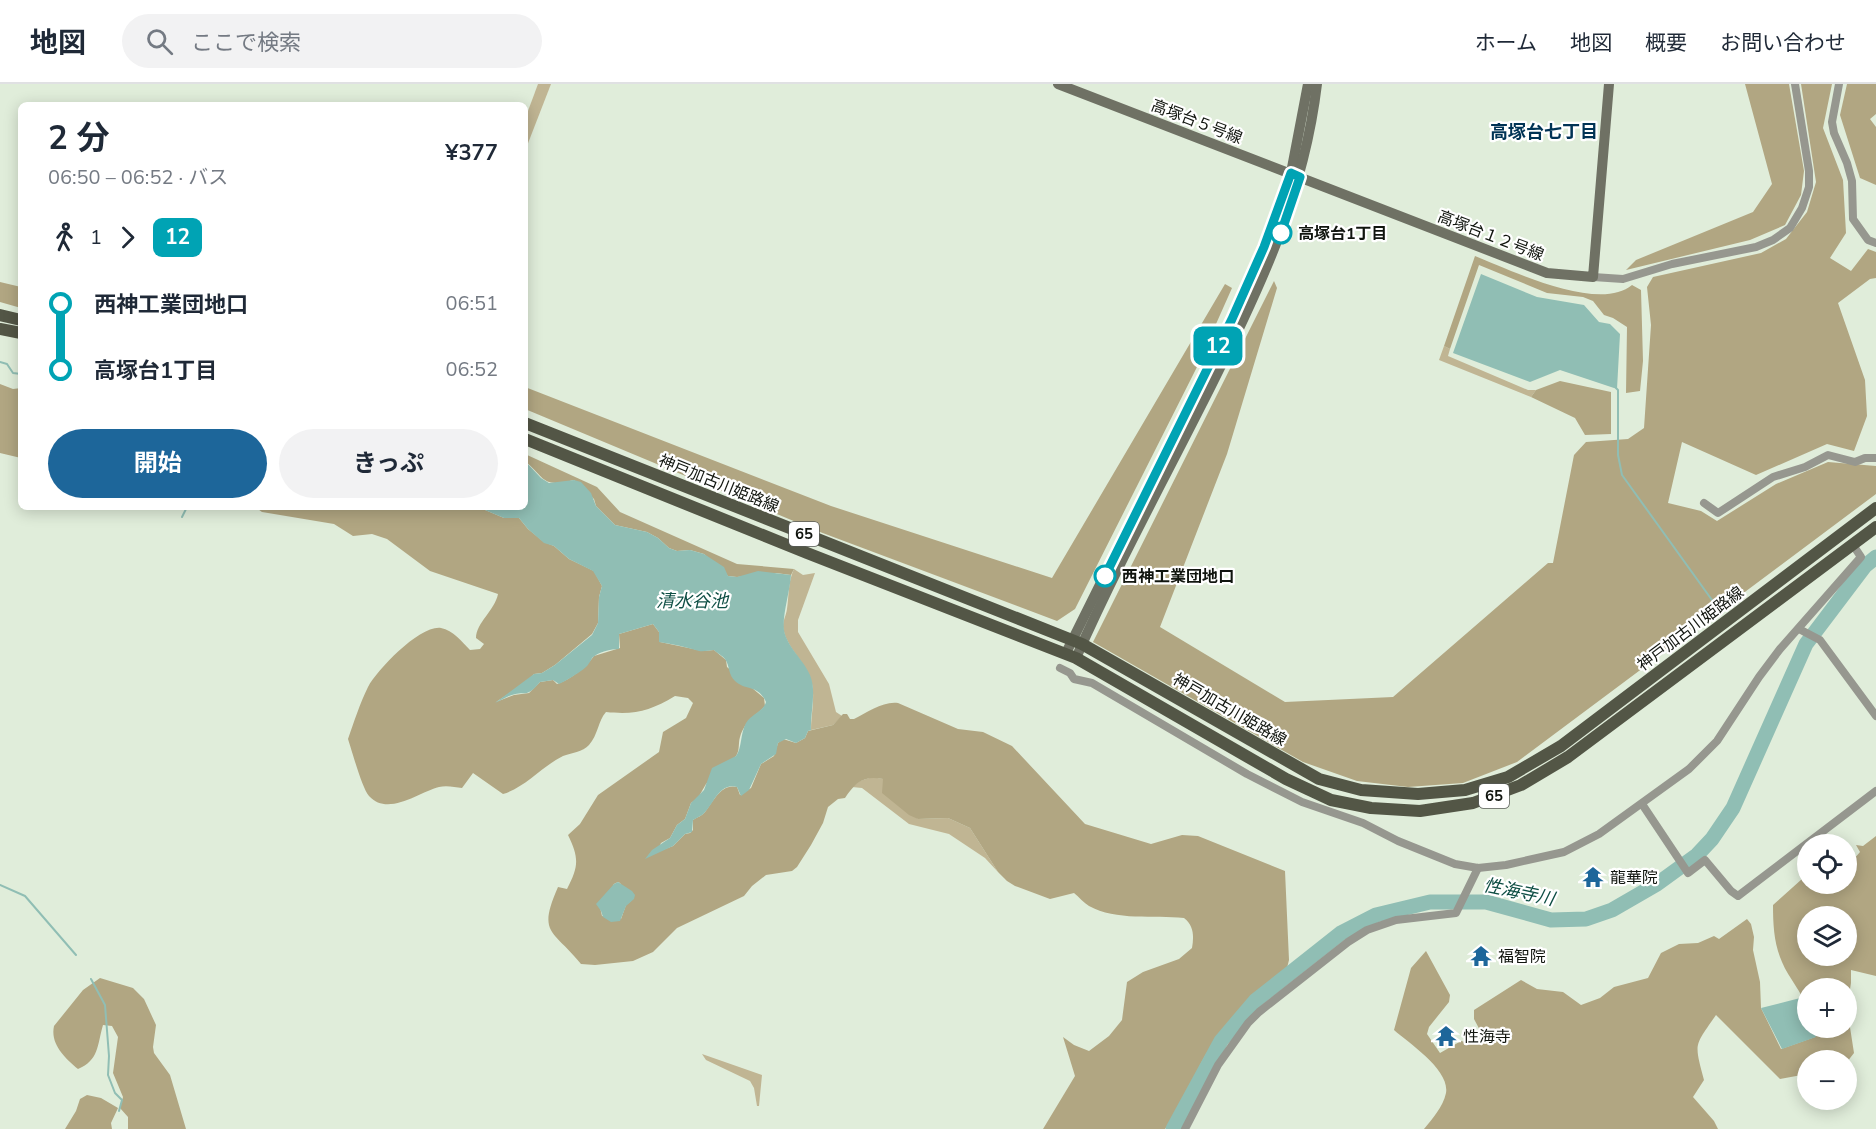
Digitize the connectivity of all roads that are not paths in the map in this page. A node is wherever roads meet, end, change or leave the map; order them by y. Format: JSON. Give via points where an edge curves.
{"nodes":[{"id":1,"x":1058,"y":84,"type":"edge"},
{"id":2,"x":1308,"y":84,"type":"edge"},
{"id":3,"x":1317,"y":84,"type":"edge"},
{"id":4,"x":1609,"y":84,"type":"edge"},
{"id":5,"x":1795,"y":84,"type":"edge"},
{"id":6,"x":1839,"y":84,"type":"edge"},
{"id":7,"x":1296,"y":175,"type":"junction"},
{"id":8,"x":1876,"y":243,"type":"edge"},
{"id":9,"x":1593,"y":278,"type":"junction"},
{"id":10,"x":0,"y":315,"type":"edge"},
{"id":11,"x":18,"y":319,"type":"edge"},
{"id":12,"x":0,"y":329,"type":"edge"},
{"id":13,"x":18,"y":332,"type":"edge"},
{"id":14,"x":528,"y":424,"type":"edge"},
{"id":15,"x":528,"y":440,"type":"edge"},
{"id":16,"x":1876,"y":458,"type":"edge"},
{"id":17,"x":1704,"y":503,"type":"dead end"},
{"id":18,"x":1876,"y":508,"type":"edge"},
{"id":19,"x":1876,"y":527,"type":"edge"},
{"id":20,"x":1853,"y":545,"type":"junction"},
{"id":21,"x":1802,"y":630,"type":"junction"},
{"id":22,"x":1078,"y":642,"type":"junction"},
{"id":23,"x":1071,"y":655,"type":"junction"},
{"id":24,"x":1060,"y":668,"type":"dead end"},
{"id":25,"x":1070,"y":673,"type":"junction"},
{"id":26,"x":1876,"y":716,"type":"edge"},
{"id":27,"x":1876,"y":791,"type":"edge"},
{"id":28,"x":1642,"y":804,"type":"junction"},
{"id":29,"x":1478,"y":868,"type":"junction"},
{"id":30,"x":1185,"y":1129,"type":"edge"}],
"edges":[{"from":1,"to":7,"type":"street","name":"高塚台５号線"},
{"from":2,"to":7,"type":"street"},
{"from":3,"to":7,"type":"street","via":[[1314,114]]},
{"from":4,"to":9,"type":"street"},
{"from":5,"to":9,"type":"street","via":[[1809,187],[1803,208],[1790,228],[1756,247],[1672,264],[1623,279]]},
{"from":6,"to":8,"type":"street","via":[[1832,122],[1852,181],[1853,219],[1868,240]]},
{"from":7,"to":9,"type":"street","name":"高塚台１２号線","via":[[1548,273]]},
{"from":7,"to":22,"type":"street","via":[[1275,251],[1242,324]]},
{"from":10,"to":11,"type":"main road"},
{"from":12,"to":13,"type":"main road"},
{"from":14,"to":22,"type":"main road","name":"神戸加古川姫路線","number":"65"},
{"from":15,"to":23,"type":"main road","name":"神戸加古川姫路線","number":"65"},
{"from":16,"to":17,"type":"street","via":[[1855,462],[1828,456],[1773,477],[1718,513]]},
{"from":18,"to":22,"type":"main road","name":"神戸加古川姫路線","number":"65","via":[[1561,746],[1508,777],[1465,790],[1418,794],[1361,790],[1319,779]]},
{"from":19,"to":20,"type":"main road","name":"神戸加古川姫路線","number":"65"},
{"from":20,"to":21,"type":"street","via":[[1861,558]]},
{"from":20,"to":23,"type":"main road","name":"神戸加古川姫路線","number":"65","via":[[1568,757],[1521,785],[1473,803],[1420,811],[1330,800],[1286,779]]},
{"from":21,"to":26,"type":"street","via":[[1820,640]]},
{"from":21,"to":28,"type":"street","via":[[1759,677],[1718,741],[1689,769]]},
{"from":22,"to":23,"type":"street"},
{"from":23,"to":25,"type":"street"},
{"from":24,"to":25,"type":"street"},
{"from":25,"to":29,"type":"street","via":[[1074,680],[1092,683],[1302,802],[1364,823],[1423,852]]},
{"from":27,"to":28,"type":"street","via":[[1738,896],[1705,860],[1688,873]]},
{"from":28,"to":29,"type":"street","via":[[1599,834],[1564,852]]},
{"from":29,"to":30,"type":"street","via":[[1456,912],[1396,920],[1367,930],[1248,1023],[1218,1065]]}]}
